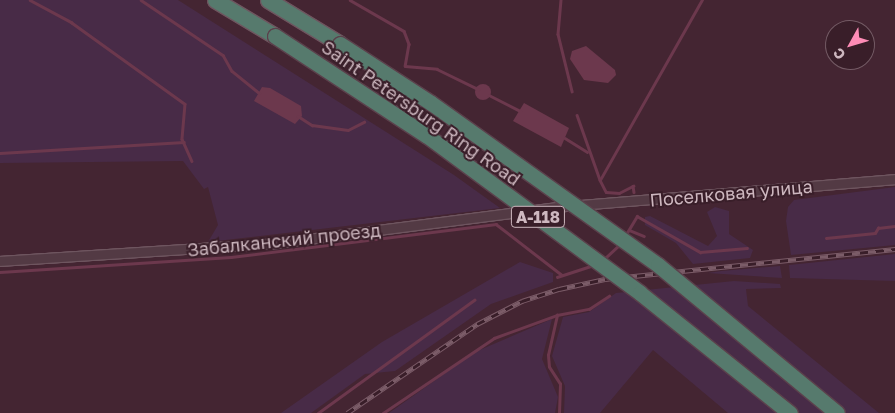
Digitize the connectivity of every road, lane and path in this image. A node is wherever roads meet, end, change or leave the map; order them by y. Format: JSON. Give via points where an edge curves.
{"nodes":[{"id":1,"x":215,"y":0,"type":"edge"},
{"id":2,"x":268,"y":0,"type":"edge"},
{"id":3,"x":895,"y":179,"type":"edge"},
{"id":4,"x":567,"y":206,"type":"joint"},
{"id":5,"x":0,"y":261,"type":"edge"},
{"id":6,"x":790,"y":413,"type":"edge"},
{"id":7,"x":837,"y":413,"type":"edge"}],
"edges":[{"from":1,"to":6,"type":"highway","name":"Saint Petersburg Ring Road","number":"А-118","bridge":true,"via":[[426,135],[640,292]]},
{"from":2,"to":7,"type":"highway","name":"Saint Petersburg Ring Road","number":"А-118","bridge":true,"via":[[431,103],[658,266]]},
{"from":3,"to":4,"type":"street","name":"Поселковая улица"},
{"from":4,"to":5,"type":"street","name":"Забалканский проезд","via":[[277,243]]}]}
